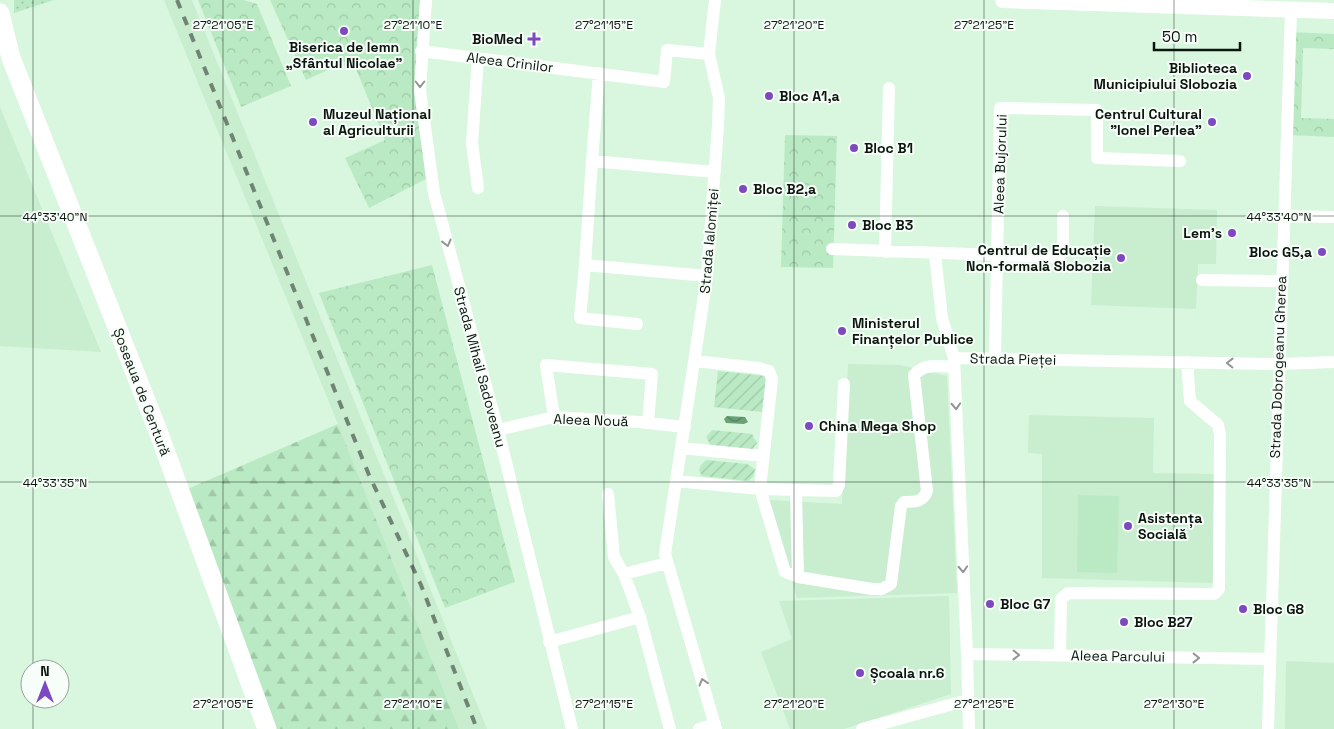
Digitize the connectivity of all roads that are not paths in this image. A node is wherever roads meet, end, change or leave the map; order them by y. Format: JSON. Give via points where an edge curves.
{"nodes":[{"id":1,"x":426,"y":0,"type":"edge"},
{"id":2,"x":715,"y":0,"type":"edge"},
{"id":3,"x":1003,"y":0,"type":"edge"},
{"id":4,"x":1291,"y":10,"type":"junction"},
{"id":5,"x":1334,"y":11,"type":"edge"},
{"id":6,"x":0,"y":13,"type":"edge"},
{"id":7,"x":5,"y":50,"type":"edge"},
{"id":8,"x":421,"y":51,"type":"junction"},
{"id":9,"x":709,"y":54,"type":"junction"},
{"id":10,"x":478,"y":58,"type":"junction"},
{"id":11,"x":599,"y":73,"type":"junction"},
{"id":12,"x":889,"y":88,"type":"dead end"},
{"id":13,"x":592,"y":161,"type":"junction"},
{"id":14,"x":1180,"y":161,"type":"dead end"},
{"id":15,"x":715,"y":172,"type":"junction"},
{"id":16,"x":478,"y":188,"type":"dead end"},
{"id":17,"x":1063,"y":216,"type":"dead end"},
{"id":18,"x":1283,"y":216,"type":"junction"},
{"id":19,"x":1334,"y":217,"type":"edge"},
{"id":20,"x":832,"y":249,"type":"dead end"},
{"id":21,"x":885,"y":252,"type":"junction"},
{"id":22,"x":935,"y":254,"type":"junction"},
{"id":23,"x":997,"y":256,"type":"junction"},
{"id":24,"x":585,"y":265,"type":"junction"},
{"id":25,"x":706,"y":276,"type":"junction"},
{"id":26,"x":1202,"y":280,"type":"dead end"},
{"id":27,"x":1281,"y":280,"type":"junction"},
{"id":28,"x":637,"y":324,"type":"dead end"},
{"id":29,"x":995,"y":358,"type":"junction"},
{"id":30,"x":696,"y":361,"type":"junction"},
{"id":31,"x":954,"y":362,"type":"junction"},
{"id":32,"x":1187,"y":362,"type":"junction"},
{"id":33,"x":1334,"y":362,"type":"edge"},
{"id":34,"x":1278,"y":364,"type":"junction"},
{"id":35,"x":844,"y":384,"type":"dead end"},
{"id":36,"x":554,"y":417,"type":"junction"},
{"id":37,"x":648,"y":423,"type":"junction"},
{"id":38,"x":685,"y":427,"type":"junction"},
{"id":39,"x":498,"y":430,"type":"junction"},
{"id":40,"x":681,"y":448,"type":"junction"},
{"id":41,"x":764,"y":456,"type":"junction"},
{"id":42,"x":676,"y":481,"type":"junction"},
{"id":43,"x":760,"y":489,"type":"junction"},
{"id":44,"x":796,"y":491,"type":"junction"},
{"id":45,"x":608,"y":494,"type":"dead end"},
{"id":46,"x":667,"y":563,"type":"junction"},
{"id":47,"x":624,"y":574,"type":"junction"},
{"id":48,"x":798,"y":577,"type":"junction"},
{"id":49,"x":640,"y":616,"type":"junction"},
{"id":50,"x":549,"y":642,"type":"junction"},
{"id":51,"x":967,"y":654,"type":"junction"},
{"id":52,"x":1060,"y":655,"type":"junction"},
{"id":53,"x":1269,"y":659,"type":"junction"},
{"id":54,"x":968,"y":700,"type":"junction"},
{"id":55,"x":716,"y":727,"type":"edge"},
{"id":56,"x":267,"y":729,"type":"edge"},
{"id":57,"x":572,"y":729,"type":"edge"},
{"id":58,"x":670,"y":729,"type":"edge"},
{"id":59,"x":699,"y":729,"type":"edge"},
{"id":60,"x":862,"y":729,"type":"edge"},
{"id":61,"x":968,"y":729,"type":"edge"},
{"id":62,"x":1268,"y":729,"type":"edge"}],
"edges":[{"from":1,"to":8,"type":"street","name":"Strada Mihail Sadoveanu"},
{"from":2,"to":9,"type":"street","name":"Strada Ialomiței"},
{"from":3,"to":4,"type":"main road"},
{"from":4,"to":5,"type":"main road"},
{"from":4,"to":18,"type":"street","name":"Strada Dobrogeanu Gherea"},
{"from":6,"to":7,"type":"highway","name":"Șoseaua de Centură"},
{"from":7,"to":56,"type":"highway","name":"Șoseaua de Centură","via":[[158,431]]},
{"from":8,"to":10,"type":"street","name":"Aleea Crinilor"},
{"from":8,"to":39,"type":"street","name":"Strada Mihail Sadoveanu","one_way":true,"via":[[420,90],[434,193]]},
{"from":9,"to":11,"type":"street","name":"Aleea Crinilor","via":[[667,50],[664,82]]},
{"from":9,"to":15,"type":"street","name":"Strada Ialomiței","via":[[719,98]]},
{"from":10,"to":11,"type":"street","name":"Aleea Crinilor"},
{"from":10,"to":16,"type":"street","via":[[472,143]]},
{"from":11,"to":13,"type":"street"},
{"from":12,"to":21,"type":"street"},
{"from":13,"to":15,"type":"street"},
{"from":13,"to":24,"type":"street"},
{"from":14,"to":23,"type":"street","name":"Aleea Bujorului","via":[[1097,158],[1096,110],[1000,108]]},
{"from":15,"to":25,"type":"street","name":"Strada Ialomiței"},
{"from":17,"to":23,"type":"street","via":[[1063,248],[1056,257]]},
{"from":18,"to":19,"type":"street"},
{"from":18,"to":27,"type":"street","name":"Strada Dobrogeanu Gherea"},
{"from":20,"to":21,"type":"street"},
{"from":21,"to":22,"type":"street"},
{"from":22,"to":23,"type":"street"},
{"from":22,"to":31,"type":"street","via":[[942,318]]},
{"from":23,"to":29,"type":"street","name":"Aleea Bujorului"},
{"from":24,"to":25,"type":"street"},
{"from":24,"to":28,"type":"street","via":[[580,318]]},
{"from":25,"to":30,"type":"street","name":"Strada Ialomiței"},
{"from":26,"to":27,"type":"street"},
{"from":27,"to":34,"type":"street","name":"Strada Dobrogeanu Gherea"},
{"from":29,"to":31,"type":"street","name":"Strada Pieței"},
{"from":29,"to":32,"type":"street","name":"Strada Pieței"},
{"from":30,"to":38,"type":"street","name":"Strada Ialomiței"},
{"from":30,"to":41,"type":"street","via":[[769,372],[772,379]]},
{"from":31,"to":48,"type":"street","via":[[928,365],[914,375],[928,491],[919,501],[904,502],[899,510],[891,584],[882,589],[872,589]]},
{"from":31,"to":51,"type":"street","name":"Strada Pieței","one_way":true},
{"from":34,"to":32,"type":"street","name":"Strada Pieței","one_way":true},
{"from":32,"to":52,"type":"street","via":[[1190,401],[1218,425],[1220,434],[1219,589],[1214,594],[1068,593],[1061,599]]},
{"from":33,"to":34,"type":"street","name":"Strada Pieței"},
{"from":34,"to":53,"type":"street","name":"Strada Dobrogeanu Gherea"},
{"from":35,"to":44,"type":"street","via":[[839,485],[836,491],[829,492]]},
{"from":36,"to":37,"type":"street","name":"Aleea Nouă"},
{"from":36,"to":37,"type":"street","via":[[546,365],[652,374]]},
{"from":36,"to":39,"type":"street","name":"Aleea Nouă"},
{"from":37,"to":38,"type":"street","name":"Aleea Nouă"},
{"from":38,"to":40,"type":"street","name":"Strada Ialomiței"},
{"from":39,"to":50,"type":"street","name":"Strada Mihail Sadoveanu"},
{"from":40,"to":41,"type":"street"},
{"from":40,"to":42,"type":"street","name":"Strada Ialomiței"},
{"from":41,"to":43,"type":"street"},
{"from":42,"to":43,"type":"street"},
{"from":42,"to":46,"type":"street","name":"Strada Ialomiței","via":[[665,554]]},
{"from":43,"to":44,"type":"street"},
{"from":43,"to":48,"type":"street","via":[[782,566],[785,572]]},
{"from":44,"to":48,"type":"street"},
{"from":45,"to":47,"type":"street","via":[[614,557]]},
{"from":46,"to":47,"type":"street"},
{"from":55,"to":46,"type":"street","name":"Strada Ialomiței","one_way":true},
{"from":47,"to":49,"type":"street"},
{"from":49,"to":50,"type":"street"},
{"from":49,"to":58,"type":"street"},
{"from":50,"to":57,"type":"street","name":"Strada Mihail Sadoveanu"},
{"from":51,"to":52,"type":"street","name":"Aleea Parcului","one_way":true},
{"from":51,"to":54,"type":"street","name":"Strada Pieței"},
{"from":52,"to":53,"type":"street","name":"Aleea Parcului","one_way":true},
{"from":53,"to":62,"type":"street","name":"Strada Dobrogeanu Gherea"},
{"from":54,"to":60,"type":"street"},
{"from":54,"to":61,"type":"street","name":"Strada Pieței"},
{"from":55,"to":59,"type":"street"}]}
